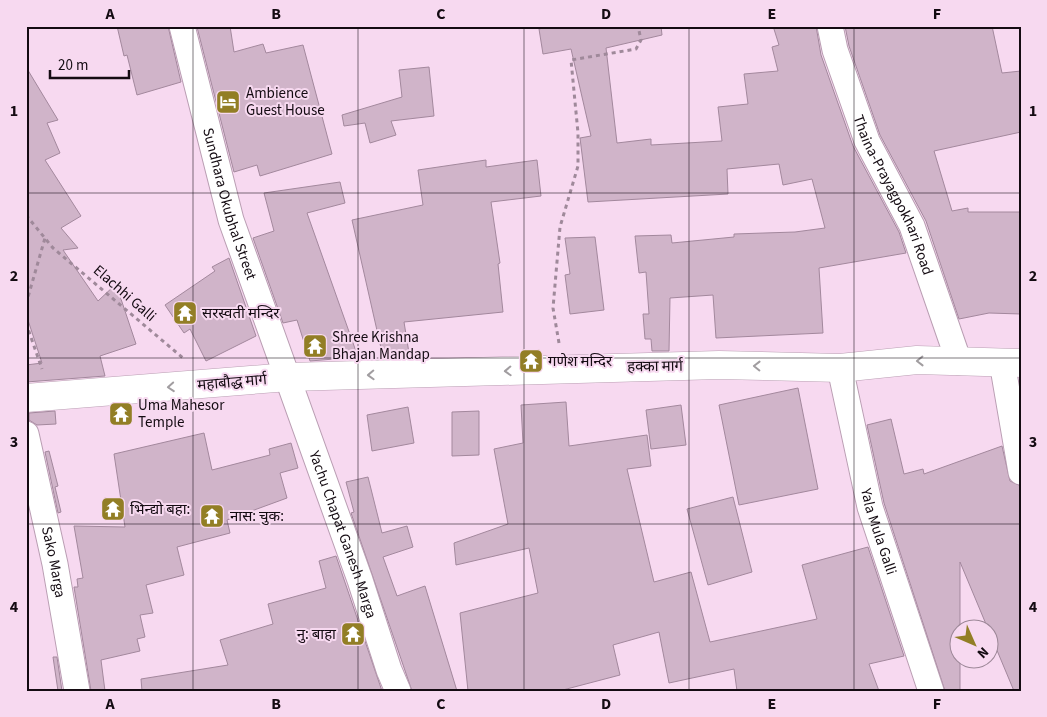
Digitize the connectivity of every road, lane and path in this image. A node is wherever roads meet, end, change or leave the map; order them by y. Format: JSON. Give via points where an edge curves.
{"nodes":[{"id":1,"x":182,"y":26,"type":"edge"},
{"id":2,"x":638,"y":26,"type":"edge"},
{"id":3,"x":830,"y":26,"type":"edge"},
{"id":4,"x":26,"y":215,"type":"edge"},
{"id":5,"x":45,"y":238,"type":"junction"},
{"id":6,"x":26,"y":304,"type":"edge"},
{"id":7,"x":26,"y":322,"type":"edge"},
{"id":8,"x":959,"y":362,"type":"junction"},
{"id":9,"x":1011,"y":362,"type":"edge"},
{"id":10,"x":563,"y":368,"type":"junction"},
{"id":11,"x":840,"y":368,"type":"junction"},
{"id":12,"x":289,"y":377,"type":"junction"},
{"id":13,"x":213,"y":384,"type":"junction"},
{"id":14,"x":34,"y":398,"type":"edge"},
{"id":15,"x":26,"y":434,"type":"edge"},
{"id":16,"x":1021,"y":472,"type":"edge"},
{"id":17,"x":77,"y":691,"type":"edge"},
{"id":18,"x":398,"y":691,"type":"edge"},
{"id":19,"x":932,"y":691,"type":"edge"}],
"edges":[{"from":1,"to":12,"type":"street","name":"Sundhara Okubhal Street","via":[[231,220]]},
{"from":2,"to":10,"type":"path","via":[[641,40],[636,48],[571,60],[578,166],[560,227],[553,308]]},
{"from":3,"to":8,"type":"street","name":"Thaina-Prayagpokhari Road","via":[[835,50],[868,141],[912,226]]},
{"from":4,"to":5,"type":"path","name":"Elachhi Galli"},
{"from":5,"to":6,"type":"path"},
{"from":5,"to":13,"type":"path","name":"Elachhi Galli"},
{"from":7,"to":14,"type":"path","via":[[43,372]]},
{"from":8,"to":9,"type":"main road","name":"हक्का मार्ग"},
{"from":8,"to":11,"type":"main road","name":"हक्का मार्ग","one_way":true,"via":[[917,360]]},
{"from":9,"to":16,"type":"street"},
{"from":11,"to":10,"type":"main road","name":"हक्का मार्ग","one_way":true,"via":[[719,365]]},
{"from":10,"to":12,"type":"main road","name":"हक्का मार्ग","one_way":true},
{"from":11,"to":19,"type":"street","name":"Yala Mula Galli","via":[[870,507]]},
{"from":12,"to":13,"type":"main road","name":"महाबौद्ध मार्ग"},
{"from":12,"to":18,"type":"street","name":"Yachu Chapat Ganesh Marga"},
{"from":13,"to":14,"type":"main road","name":"महाबौद्ध मार्ग","one_way":true},
{"from":15,"to":17,"type":"street","name":"Sako Marga","via":[[56,564]]}]}
